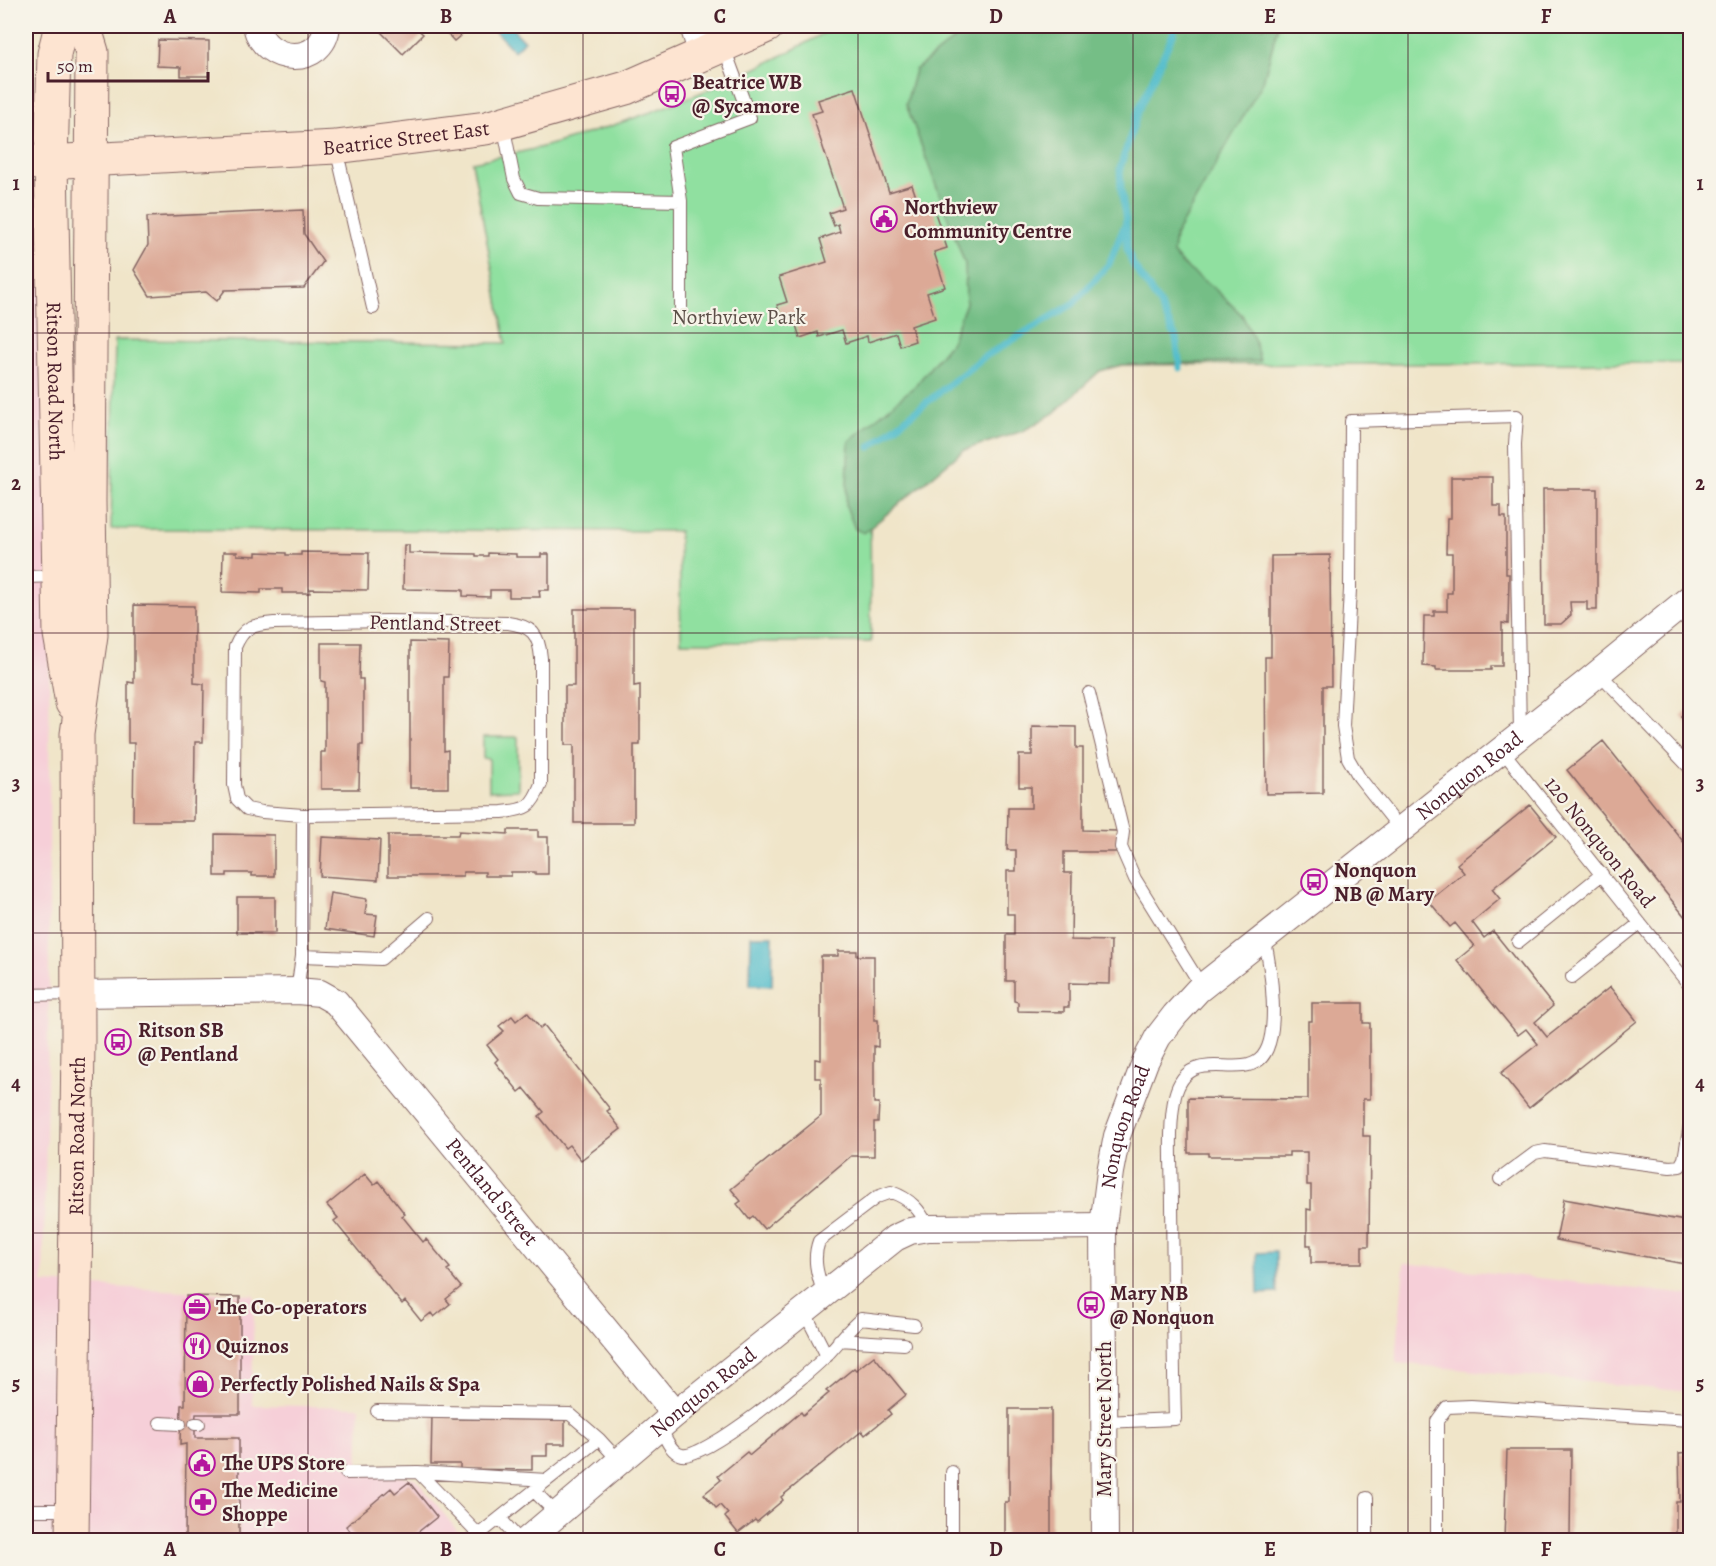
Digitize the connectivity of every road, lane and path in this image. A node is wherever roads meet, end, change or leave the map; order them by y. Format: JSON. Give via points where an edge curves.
{"nodes":[{"id":1,"x":61,"y":26,"type":"edge"},
{"id":2,"x":84,"y":26,"type":"edge"},
{"id":3,"x":256,"y":26,"type":"edge"},
{"id":4,"x":327,"y":26,"type":"edge"},
{"id":5,"x":767,"y":26,"type":"edge"},
{"id":6,"x":706,"y":42,"type":"edge"},
{"id":7,"x":503,"y":123,"type":"junction"},
{"id":8,"x":336,"y":147,"type":"junction"},
{"id":9,"x":91,"y":159,"type":"junction"},
{"id":10,"x":38,"y":162,"type":"edge"},
{"id":11,"x":681,"y":201,"type":"junction"},
{"id":12,"x":374,"y":308,"type":"dead end"},
{"id":13,"x":681,"y":312,"type":"dead end"},
{"id":14,"x":60,"y":576,"type":"junction"},
{"id":15,"x":26,"y":577,"type":"edge"},
{"id":16,"x":1690,"y":598,"type":"edge"},
{"id":17,"x":1599,"y":673,"type":"junction"},
{"id":18,"x":1089,"y":693,"type":"dead end"},
{"id":19,"x":77,"y":734,"type":"junction"},
{"id":20,"x":1511,"y":743,"type":"junction"},
{"id":21,"x":1690,"y":768,"type":"edge"},
{"id":22,"x":303,"y":815,"type":"junction"},
{"id":23,"x":1401,"y":830,"type":"junction"},
{"id":24,"x":1602,"y":874,"type":"junction"},
{"id":25,"x":429,"y":918,"type":"dead end"},
{"id":26,"x":1640,"y":923,"type":"junction"},
{"id":27,"x":1264,"y":937,"type":"junction"},
{"id":28,"x":1518,"y":942,"type":"dead end"},
{"id":29,"x":302,"y":957,"type":"junction"},
{"id":30,"x":1572,"y":977,"type":"dead end"},
{"id":31,"x":1690,"y":986,"type":"edge"},
{"id":32,"x":1202,"y":987,"type":"junction"},
{"id":33,"x":297,"y":991,"type":"junction"},
{"id":34,"x":78,"y":994,"type":"junction"},
{"id":35,"x":26,"y":995,"type":"edge"},
{"id":36,"x":1690,"y":1125,"type":"edge"},
{"id":37,"x":1500,"y":1179,"type":"dead end"},
{"id":38,"x":1103,"y":1226,"type":"junction"},
{"id":39,"x":929,"y":1228,"type":"junction"},
{"id":40,"x":824,"y":1295,"type":"junction"},
{"id":41,"x":804,"y":1311,"type":"junction"},
{"id":42,"x":914,"y":1325,"type":"dead end"},
{"id":43,"x":839,"y":1340,"type":"junction"},
{"id":44,"x":904,"y":1344,"type":"dead end"},
{"id":45,"x":827,"y":1356,"type":"junction"},
{"id":46,"x":377,"y":1411,"type":"dead end"},
{"id":47,"x":1690,"y":1420,"type":"edge"},
{"id":48,"x":667,"y":1421,"type":"junction"},
{"id":49,"x":1104,"y":1422,"type":"junction"},
{"id":50,"x":160,"y":1423,"type":"dead end"},
{"id":51,"x":180,"y":1424,"type":"dead end"},
{"id":52,"x":599,"y":1439,"type":"junction"},
{"id":53,"x":619,"y":1461,"type":"junction"},
{"id":54,"x":418,"y":1472,"type":"junction"},
{"id":55,"x":952,"y":1472,"type":"dead end"},
{"id":56,"x":346,"y":1473,"type":"dead end"},
{"id":57,"x":547,"y":1480,"type":"junction"},
{"id":58,"x":534,"y":1491,"type":"junction"},
{"id":59,"x":1367,"y":1498,"type":"dead end"},
{"id":60,"x":26,"y":1510,"type":"edge"},
{"id":61,"x":557,"y":1514,"type":"junction"},
{"id":62,"x":500,"y":1518,"type":"junction"},
{"id":63,"x":73,"y":1525,"type":"edge"},
{"id":64,"x":476,"y":1538,"type":"edge"},
{"id":65,"x":519,"y":1540,"type":"edge"},
{"id":66,"x":527,"y":1540,"type":"edge"},
{"id":67,"x":951,"y":1540,"type":"edge"},
{"id":68,"x":1105,"y":1540,"type":"edge"},
{"id":69,"x":1368,"y":1540,"type":"edge"},
{"id":70,"x":1437,"y":1540,"type":"edge"}],
"edges":[{"from":1,"to":10,"type":"main road","name":"Ritson Road North"},
{"from":2,"to":9,"type":"main road","name":"Ritson Road North","via":[[92,52]]},
{"from":3,"to":4,"type":"street","via":[[265,45],[285,56],[311,51],[321,41]]},
{"from":5,"to":6,"type":"main road","name":"Beatrice Street East"},
{"from":6,"to":7,"type":"main road","name":"Beatrice Street East","via":[[626,88]]},
{"from":6,"to":11,"type":"lane","via":[[750,118],[673,147]]},
{"from":7,"to":8,"type":"main road","name":"Beatrice Street East"},
{"from":7,"to":11,"type":"lane","via":[[514,179],[521,193],[538,198]]},
{"from":8,"to":9,"type":"main road","name":"Beatrice Street East"},
{"from":8,"to":12,"type":"lane"},
{"from":9,"to":10,"type":"main road","name":"Beatrice Street East"},
{"from":9,"to":19,"type":"main road","name":"Ritson Road North","via":[[91,635]]},
{"from":10,"to":14,"type":"main road","name":"Ritson Road North"},
{"from":11,"to":13,"type":"lane"},
{"from":14,"to":15,"type":"lane"},
{"from":14,"to":19,"type":"main road","name":"Ritson Road North","via":[[60,634]]},
{"from":16,"to":17,"type":"street","name":"Nonquon Road"},
{"from":17,"to":20,"type":"street","name":"Nonquon Road"},
{"from":17,"to":21,"type":"lane"},
{"from":18,"to":32,"type":"lane","via":[[1123,832],[1122,847],[1135,879]]},
{"from":19,"to":34,"type":"main road","name":"Ritson Road North"},
{"from":20,"to":23,"type":"street","name":"Nonquon Road"},
{"from":20,"to":23,"type":"lane","via":[[1517,416],[1351,421],[1350,589],[1343,726],[1348,758]]},
{"from":20,"to":24,"type":"lane","name":"120 Nonquon Road"},
{"from":22,"to":22,"type":"lane","name":"Pentland Street","via":[[247,809],[237,799],[235,647],[241,632],[274,623],[388,621],[508,623],[532,631],[540,643],[542,658],[541,784],[529,806],[502,812]]},
{"from":22,"to":29,"type":"lane"},
{"from":23,"to":27,"type":"street","name":"Nonquon Road"},
{"from":24,"to":26,"type":"lane","name":"120 Nonquon Road"},
{"from":24,"to":28,"type":"lane"},
{"from":25,"to":29,"type":"lane","via":[[381,959]]},
{"from":26,"to":30,"type":"lane"},
{"from":26,"to":31,"type":"lane","name":"120 Nonquon Road"},
{"from":27,"to":32,"type":"street","name":"Nonquon Road"},
{"from":27,"to":49,"type":"lane","via":[[1273,985],[1272,1022],[1264,1055],[1248,1065],[1199,1067],[1182,1079],[1174,1099],[1175,1419]]},
{"from":29,"to":33,"type":"lane"},
{"from":32,"to":38,"type":"street","name":"Nonquon Road","via":[[1158,1037],[1135,1086],[1117,1136]]},
{"from":33,"to":34,"type":"street","name":"Pentland Street"},
{"from":33,"to":48,"type":"street","name":"Pentland Street","via":[[320,993],[336,1002]]},
{"from":34,"to":35,"type":"lane"},
{"from":34,"to":63,"type":"main road","name":"Ritson Road North"},
{"from":36,"to":37,"type":"lane","via":[[1680,1166],[1545,1150]]},
{"from":38,"to":39,"type":"street","name":"Nonquon Road"},
{"from":38,"to":49,"type":"street","name":"Mary Street North"},
{"from":39,"to":40,"type":"street","name":"Nonquon Road","via":[[895,1238]]},
{"from":39,"to":40,"type":"lane","via":[[909,1200],[891,1192],[877,1197],[819,1241],[815,1260]]},
{"from":40,"to":41,"type":"street","name":"Nonquon Road"},
{"from":41,"to":45,"type":"lane"},
{"from":41,"to":48,"type":"street","name":"Nonquon Road"},
{"from":42,"to":43,"type":"lane","via":[[861,1319]]},
{"from":43,"to":44,"type":"lane"},
{"from":43,"to":45,"type":"lane"},
{"from":45,"to":48,"type":"lane","via":[[716,1443],[687,1456],[673,1450]]},
{"from":46,"to":52,"type":"lane","via":[[570,1414]]},
{"from":47,"to":70,"type":"lane","via":[[1447,1407],[1437,1421]]},
{"from":48,"to":53,"type":"street","name":"Nonquon Road"},
{"from":49,"to":68,"type":"street","name":"Mary Street North"},
{"from":50,"to":51,"type":"lane"},
{"from":52,"to":53,"type":"lane"},
{"from":52,"to":57,"type":"lane"},
{"from":53,"to":61,"type":"street","name":"Nonquon Road"},
{"from":54,"to":56,"type":"lane"},
{"from":54,"to":57,"type":"lane"},
{"from":54,"to":64,"type":"lane"},
{"from":55,"to":67,"type":"lane"},
{"from":57,"to":58,"type":"lane"},
{"from":58,"to":61,"type":"lane"},
{"from":58,"to":62,"type":"lane"},
{"from":59,"to":69,"type":"lane"},
{"from":60,"to":63,"type":"lane"},
{"from":61,"to":66,"type":"street","name":"Nonquon Road"},
{"from":62,"to":64,"type":"lane"},
{"from":62,"to":65,"type":"lane"}]}
